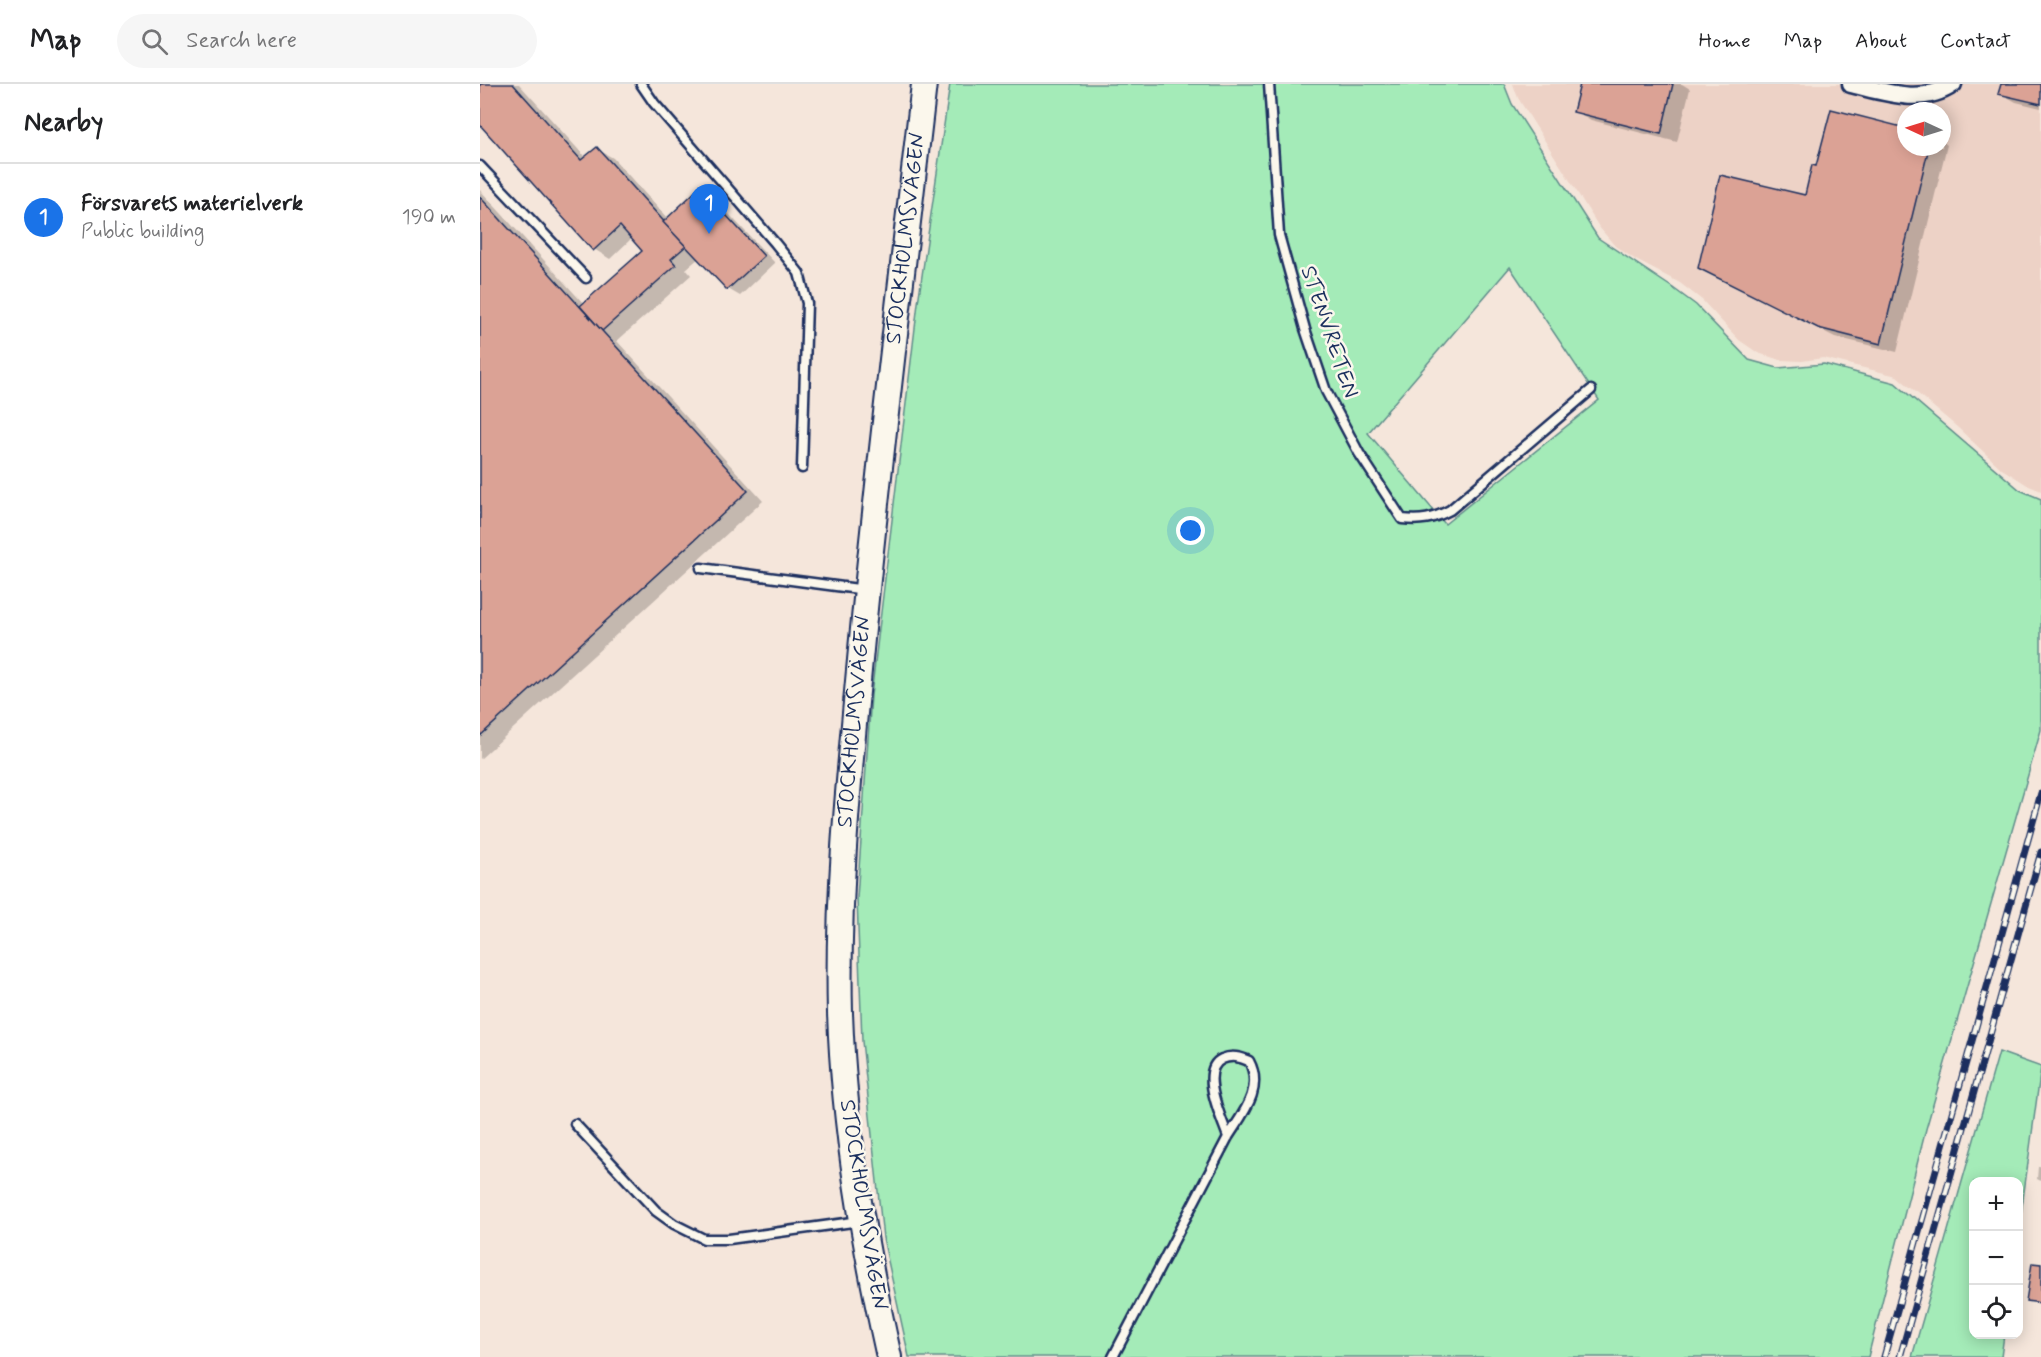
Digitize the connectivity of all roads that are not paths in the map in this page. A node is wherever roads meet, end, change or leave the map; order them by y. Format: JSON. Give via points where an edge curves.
{"nodes":[{"id":1,"x":641,"y":84,"type":"edge"},
{"id":2,"x":924,"y":84,"type":"edge"},
{"id":3,"x":1269,"y":84,"type":"edge"},
{"id":4,"x":1851,"y":84,"type":"edge"},
{"id":5,"x":1953,"y":84,"type":"edge"},
{"id":6,"x":480,"y":166,"type":"edge"},
{"id":7,"x":586,"y":278,"type":"dead end"},
{"id":8,"x":1591,"y":390,"type":"dead end"},
{"id":9,"x":802,"y":468,"type":"dead end"},
{"id":10,"x":701,"y":568,"type":"dead end"},
{"id":11,"x":866,"y":590,"type":"junction"},
{"id":12,"x":575,"y":1124,"type":"dead end"},
{"id":13,"x":1228,"y":1137,"type":"junction"},
{"id":14,"x":861,"y":1221,"type":"junction"},
{"id":15,"x":889,"y":1357,"type":"edge"},
{"id":16,"x":1113,"y":1357,"type":"edge"}],
"edges":[{"from":1,"to":9,"type":"lane","via":[[799,273],[807,303]]},
{"from":2,"to":11,"type":"main road","name":"STOCKHOLMSVÄGEN"},
{"from":3,"to":8,"type":"lane","name":"STENVRETEN","via":[[1279,235],[1305,329],[1326,391],[1359,453],[1402,519],[1418,521],[1450,510]]},
{"from":4,"to":5,"type":"street","via":[[1924,97]]},
{"from":6,"to":7,"type":"lane"},
{"from":10,"to":11,"type":"lane"},
{"from":11,"to":14,"type":"main road","name":"STOCKHOLMSVÄGEN","via":[[847,799],[840,957],[844,1087]]},
{"from":12,"to":14,"type":"lane","via":[[656,1210],[704,1239]]},
{"from":13,"to":13,"type":"lane","via":[[1211,1084],[1218,1061],[1229,1056],[1249,1061],[1256,1083]]},
{"from":13,"to":16,"type":"lane"},
{"from":14,"to":15,"type":"main road","name":"STOCKHOLMSVÄGEN"}]}
